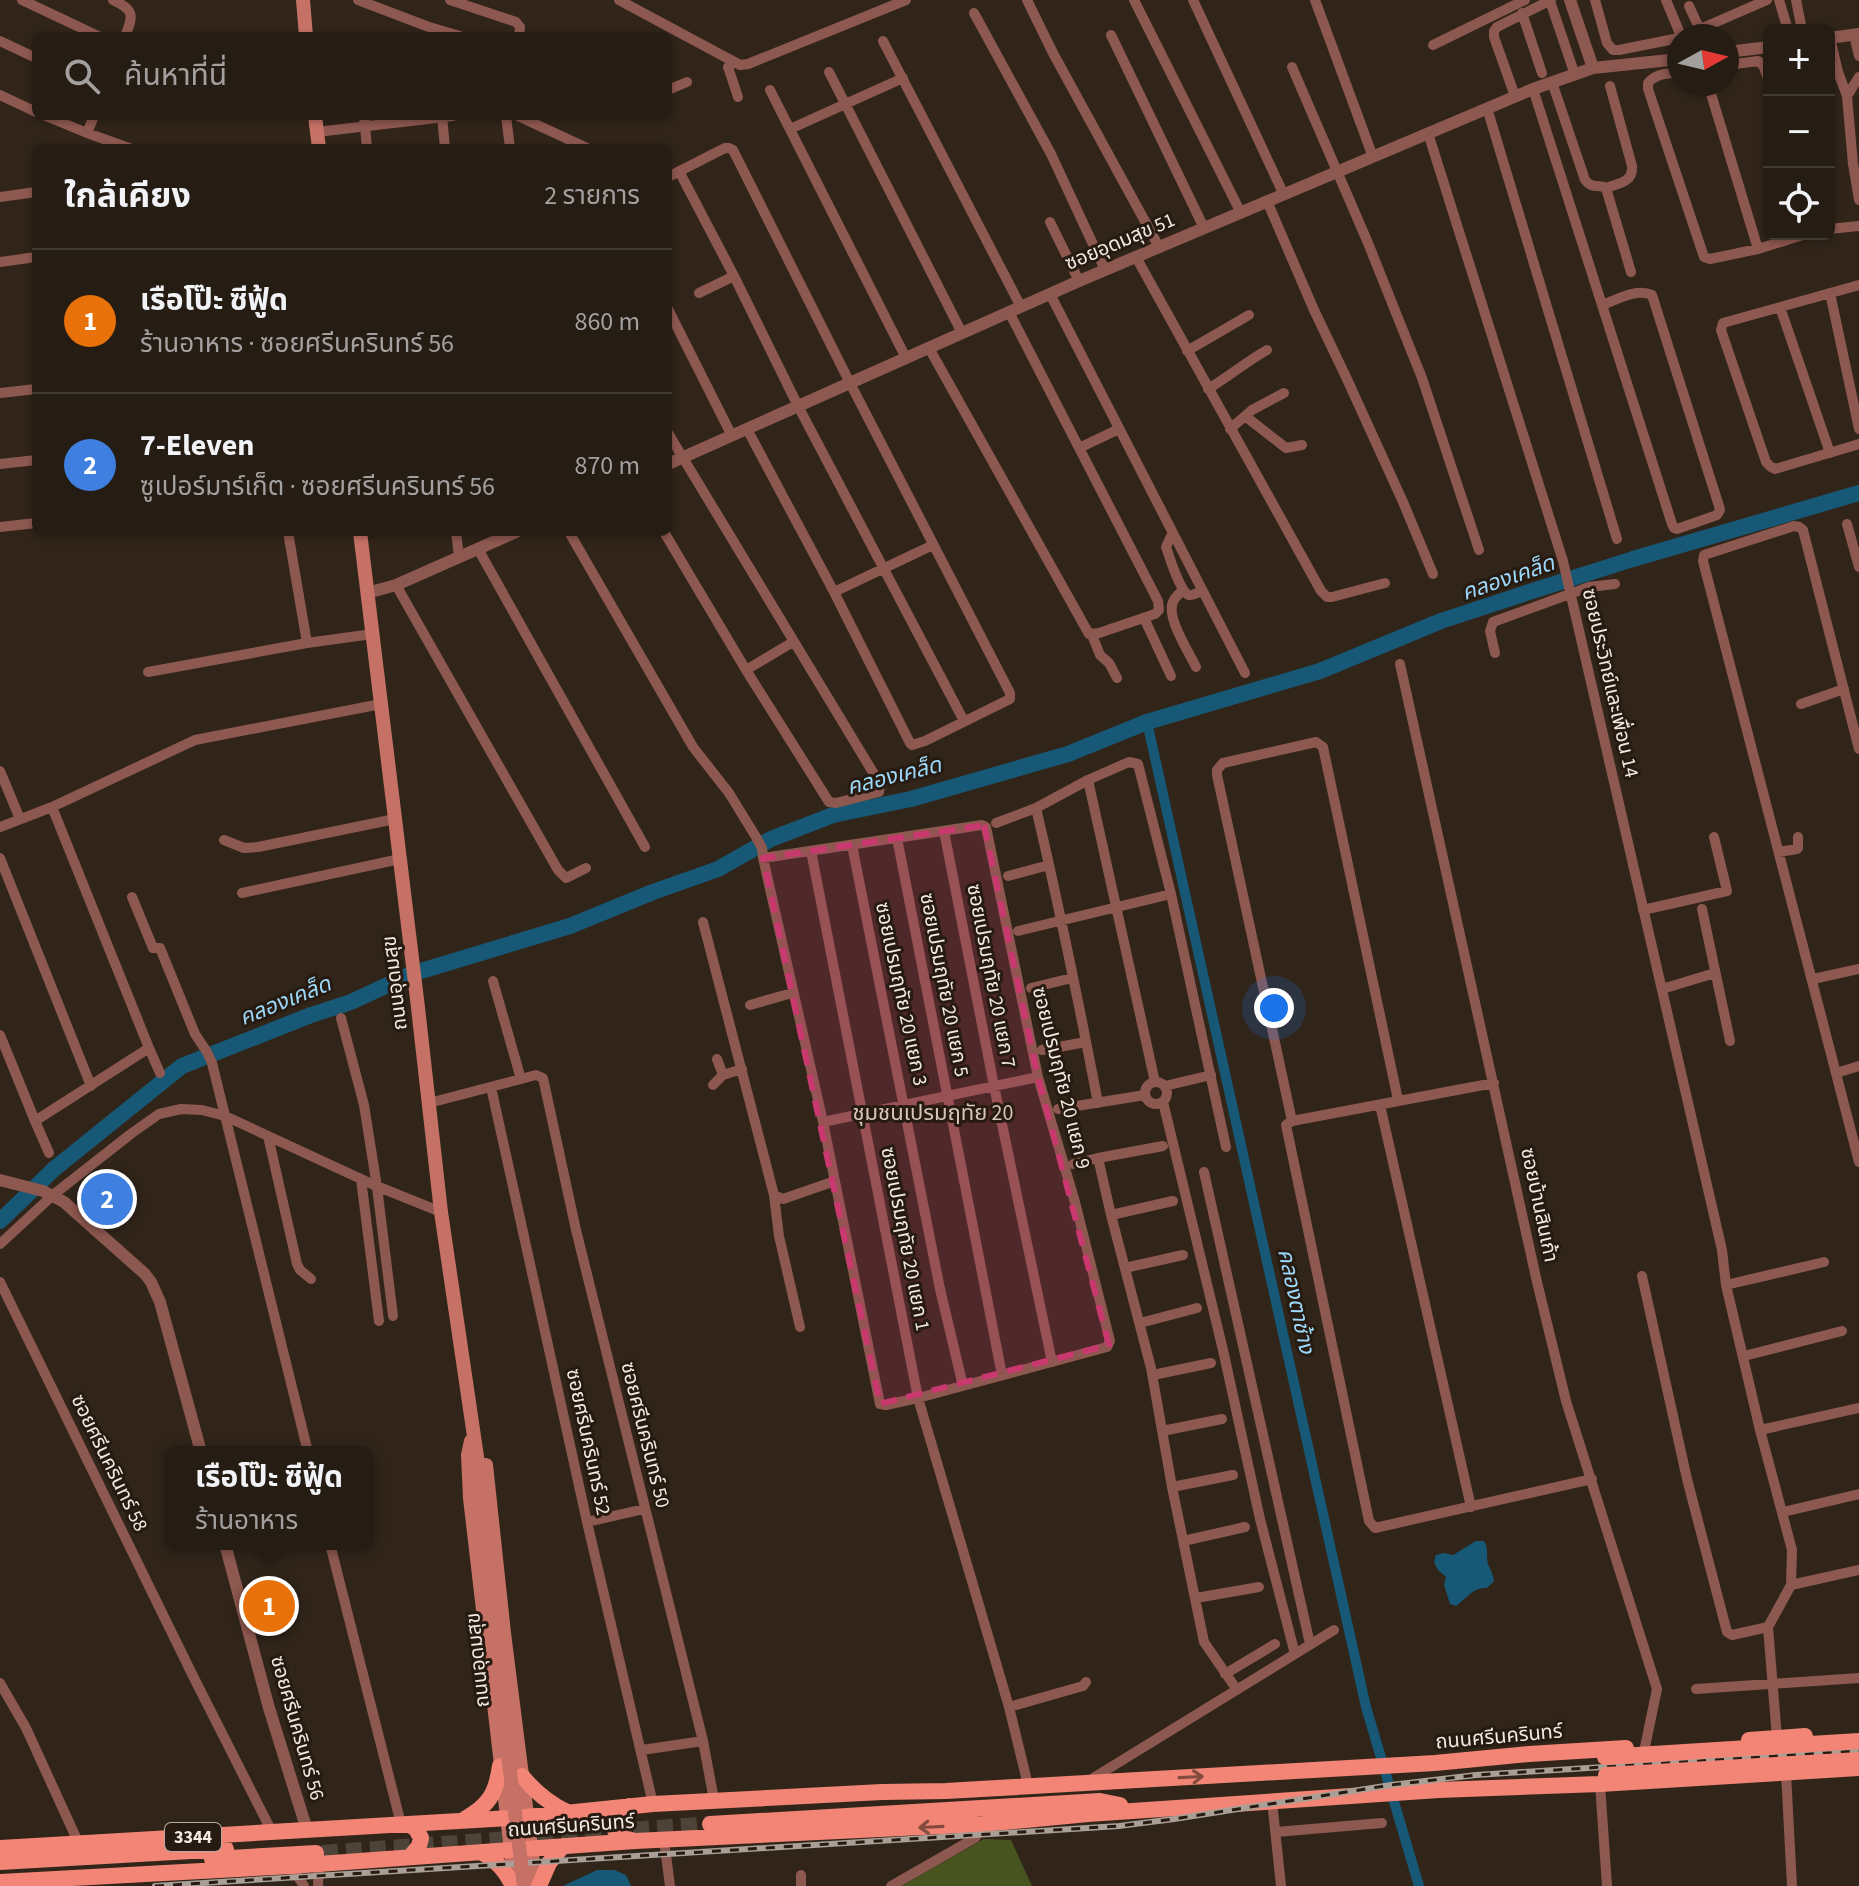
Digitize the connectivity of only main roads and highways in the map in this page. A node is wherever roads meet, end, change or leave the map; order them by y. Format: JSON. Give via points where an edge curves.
{"nodes":[{"id":1,"x":303,"y":0,"type":"edge"},
{"id":2,"x":306,"y":32,"type":"edge"},
{"id":3,"x":316,"y":120,"type":"edge"},
{"id":4,"x":318,"y":144,"type":"edge"},
{"id":5,"x":360,"y":536,"type":"edge"},
{"id":6,"x":474,"y":1429,"type":"junction"},
{"id":7,"x":511,"y":1685,"type":"junction"},
{"id":8,"x":491,"y":1687,"type":"junction"},
{"id":9,"x":1859,"y":1733,"type":"edge"},
{"id":10,"x":1859,"y":1741,"type":"edge"},
{"id":11,"x":1650,"y":1746,"type":"junction"},
{"id":12,"x":1859,"y":1760,"type":"edge"},
{"id":13,"x":1435,"y":1763,"type":"junction"},
{"id":14,"x":500,"y":1766,"type":"junction"},
{"id":15,"x":1859,"y":1768,"type":"edge"},
{"id":16,"x":522,"y":1776,"type":"junction"},
{"id":17,"x":1142,"y":1780,"type":"junction"},
{"id":18,"x":1603,"y":1780,"type":"junction"},
{"id":19,"x":1657,"y":1781,"type":"junction"},
{"id":20,"x":629,"y":1806,"type":"junction"},
{"id":21,"x":1145,"y":1809,"type":"junction"},
{"id":22,"x":568,"y":1813,"type":"junction"},
{"id":23,"x":711,"y":1813,"type":"junction"},
{"id":24,"x":526,"y":1817,"type":"junction"},
{"id":25,"x":506,"y":1818,"type":"junction"},
{"id":26,"x":463,"y":1820,"type":"junction"},
{"id":27,"x":398,"y":1824,"type":"junction"},
{"id":28,"x":635,"y":1841,"type":"junction"},
{"id":29,"x":563,"y":1846,"type":"junction"},
{"id":30,"x":0,"y":1848,"type":"edge"},
{"id":31,"x":531,"y":1848,"type":"junction"},
{"id":32,"x":510,"y":1850,"type":"junction"},
{"id":33,"x":481,"y":1852,"type":"junction"},
{"id":34,"x":321,"y":1853,"type":"junction"},
{"id":35,"x":410,"y":1857,"type":"junction"},
{"id":36,"x":0,"y":1862,"type":"edge"},
{"id":37,"x":178,"y":1879,"type":"edge"},
{"id":38,"x":8,"y":1880,"type":"edge"},
{"id":39,"x":36,"y":1883,"type":"edge"},
{"id":40,"x":514,"y":1886,"type":"edge"},
{"id":41,"x":524,"y":1886,"type":"edge"},
{"id":42,"x":538,"y":1886,"type":"edge"}],
"edges":[{"from":1,"to":2,"type":"main road"},
{"from":3,"to":4,"type":"main road"},
{"from":5,"to":6,"type":"main road","name":"ถนนอุดมสุข","via":[[441,1212]]},
{"from":6,"to":7,"type":"main road","name":"ถนนอุดมสุข","via":[[485,1459]]},
{"from":6,"to":8,"type":"main road","name":"ถนนอุดมสุข","via":[[469,1488]]},
{"from":6,"to":41,"type":"main road","name":"ถนนอุดมสุข","bridge":true},
{"from":7,"to":8,"type":"main road","via":[[501,1696]]},
{"from":7,"to":16,"type":"main road","name":"ถนนอุดมสุข"},
{"from":8,"to":14,"type":"main road","name":"ถนนอุดมสุข"},
{"from":9,"to":11,"type":"main road","name":"ถนนศรีนครินทร์"},
{"from":10,"to":13,"type":"main road","bridge":true},
{"from":11,"to":13,"type":"main road","name":"ถนนศรีนครินทร์"},
{"from":11,"to":19,"type":"main road","via":[[1671,1754],[1674,1764]]},
{"from":12,"to":18,"type":"main road","bridge":true},
{"from":17,"to":13,"type":"main road","name":"ถนนศรีนครินทร์","one_way":true},
{"from":14,"to":25,"type":"main road","name":"ถนนอุดมสุข"},
{"from":14,"to":26,"type":"main road","via":[[490,1800]]},
{"from":15,"to":19,"type":"main road"},
{"from":16,"to":22,"type":"main road","via":[[536,1793]]},
{"from":16,"to":24,"type":"main road","name":"ถนนอุดมสุข"},
{"from":17,"to":23,"type":"main road","name":"ถนนศรีนครินทร์","via":[[882,1792]]},
{"from":17,"to":23,"type":"main road","name":"ถนนศรีนครินทร์","via":[[1098,1791]]},
{"from":18,"to":19,"type":"main road"},
{"from":18,"to":21,"type":"main road","name":"ถนนศรีนครินทร์","via":[[1502,1782]]},
{"from":20,"to":22,"type":"main road","name":"ถนนศรีนครินทร์"},
{"from":20,"to":23,"type":"main road","name":"ถนนศรีนครินทร์","via":[[653,1804]]},
{"from":20,"to":28,"type":"main road","via":[[617,1815],[615,1830]]},
{"from":21,"to":23,"type":"main road","name":"ถนนศรีนครินทร์","via":[[1100,1801]]},
{"from":21,"to":28,"type":"main road","name":"ถนนศรีนครินทร์","one_way":true,"via":[[983,1824]]},
{"from":22,"to":24,"type":"main road","name":"ถนนศรีนครินทร์"},
{"from":24,"to":25,"type":"main road","name":"ถนนศรีนครินทร์"},
{"from":24,"to":31,"type":"main road","name":"ถนนอุดมสุข"},
{"from":25,"to":26,"type":"main road","name":"ถนนศรีนครินทร์"},
{"from":25,"to":32,"type":"main road","name":"ถนนอุดมสุข"},
{"from":26,"to":27,"type":"main road","name":"ถนนศรีนครินทร์"},
{"from":27,"to":30,"type":"main road","name":"ถนนศรีนครินทร์","number":"3344"},
{"from":27,"to":35,"type":"main road","via":[[416,1829],[421,1838]]},
{"from":28,"to":29,"type":"main road","name":"ถนนศรีนครินทร์"},
{"from":29,"to":31,"type":"main road","name":"ถนนศรีนครินทร์"},
{"from":29,"to":42,"type":"main road"},
{"from":31,"to":32,"type":"main road","name":"ถนนศรีนครินทร์"},
{"from":31,"to":42,"type":"main road","name":"ถนนอุดมสุข"},
{"from":32,"to":33,"type":"main road","name":"ถนนศรีนครินทร์"},
{"from":32,"to":40,"type":"main road","name":"ถนนอุดมสุข"},
{"from":33,"to":35,"type":"main road","name":"ถนนศรีนครินทร์"},
{"from":33,"to":40,"type":"main road","via":[[505,1869]]},
{"from":34,"to":35,"type":"main road","name":"ถนนศรีนครินทร์","number":"3344"},
{"from":34,"to":36,"type":"main road","name":"ถนนศรีนครินทร์","number":"3344"},
{"from":34,"to":37,"type":"main road","name":"ถนนศรีนครินทร์","number":"3344","via":[[291,1866]]},
{"from":34,"to":38,"type":"main road","name":"ถนนศรีนครินทร์","number":"3344"},
{"from":37,"to":39,"type":"main road","name":"ถนนศรีนครินทร์","number":"3344"},
{"from":38,"to":39,"type":"main road","name":"ถนนศรีนครินทร์","number":"3344"}]}
